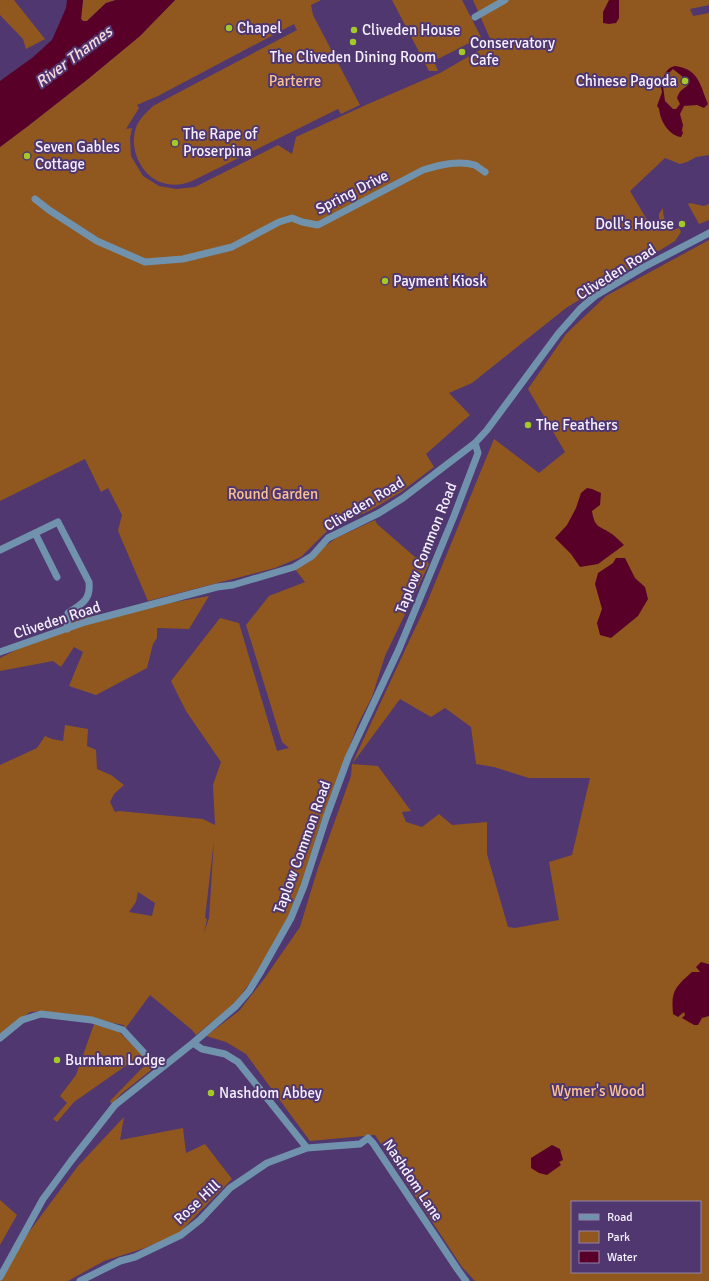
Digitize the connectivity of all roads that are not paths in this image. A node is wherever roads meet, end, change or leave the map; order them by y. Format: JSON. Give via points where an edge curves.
{"nodes":[{"id":1,"x":505,"y":0,"type":"edge"},
{"id":2,"x":475,"y":17,"type":"dead end"},
{"id":3,"x":486,"y":172,"type":"dead end"},
{"id":4,"x":35,"y":199,"type":"dead end"},
{"id":5,"x":709,"y":233,"type":"edge"},
{"id":6,"x":475,"y":443,"type":"junction"},
{"id":7,"x":35,"y":533,"type":"junction"},
{"id":8,"x":0,"y":550,"type":"edge"},
{"id":9,"x":57,"y":577,"type":"dead end"},
{"id":10,"x":67,"y":629,"type":"junction"},
{"id":11,"x":0,"y":652,"type":"edge"},
{"id":12,"x":0,"y":1038,"type":"edge"},
{"id":13,"x":193,"y":1043,"type":"junction"},
{"id":14,"x":160,"y":1069,"type":"junction"},
{"id":15,"x":307,"y":1148,"type":"junction"},
{"id":16,"x":0,"y":1277,"type":"edge"},
{"id":17,"x":80,"y":1281,"type":"edge"},
{"id":18,"x":466,"y":1281,"type":"edge"}],
"edges":[{"from":1,"to":2,"type":"street"},
{"from":3,"to":4,"type":"street","name":"Spring Drive","via":[[475,165],[437,165],[318,225],[292,218],[279,222],[232,247],[183,259],[145,262],[97,241]]},
{"from":5,"to":6,"type":"street","name":"Cliveden Road","via":[[644,267],[595,296],[580,309]]},
{"from":6,"to":10,"type":"street","name":"Cliveden Road","via":[[403,498],[328,538],[312,556],[294,567]]},
{"from":6,"to":13,"type":"street","name":"Taplow Common Road","via":[[478,453],[454,516],[399,649],[348,758],[304,886],[290,918],[249,991],[236,1006]]},
{"from":7,"to":8,"type":"street"},
{"from":7,"to":9,"type":"street"},
{"from":7,"to":10,"type":"street","via":[[58,522],[89,582],[88,598],[68,613]]},
{"from":10,"to":11,"type":"street","name":"Cliveden Road"},
{"from":12,"to":14,"type":"street","via":[[22,1020],[41,1014],[92,1020],[123,1030]]},
{"from":13,"to":14,"type":"street","name":"Taplow Common Road"},
{"from":13,"to":15,"type":"street","via":[[202,1049],[225,1054],[238,1062]]},
{"from":14,"to":16,"type":"street","name":"Taplow Common Road","via":[[114,1105],[70,1161],[43,1199]]},
{"from":15,"to":17,"type":"street","name":"Rose Hill","via":[[267,1163],[230,1188],[200,1220],[181,1235]]},
{"from":15,"to":18,"type":"street","name":"Nashdom Lane","via":[[360,1144],[368,1138]]}]}
